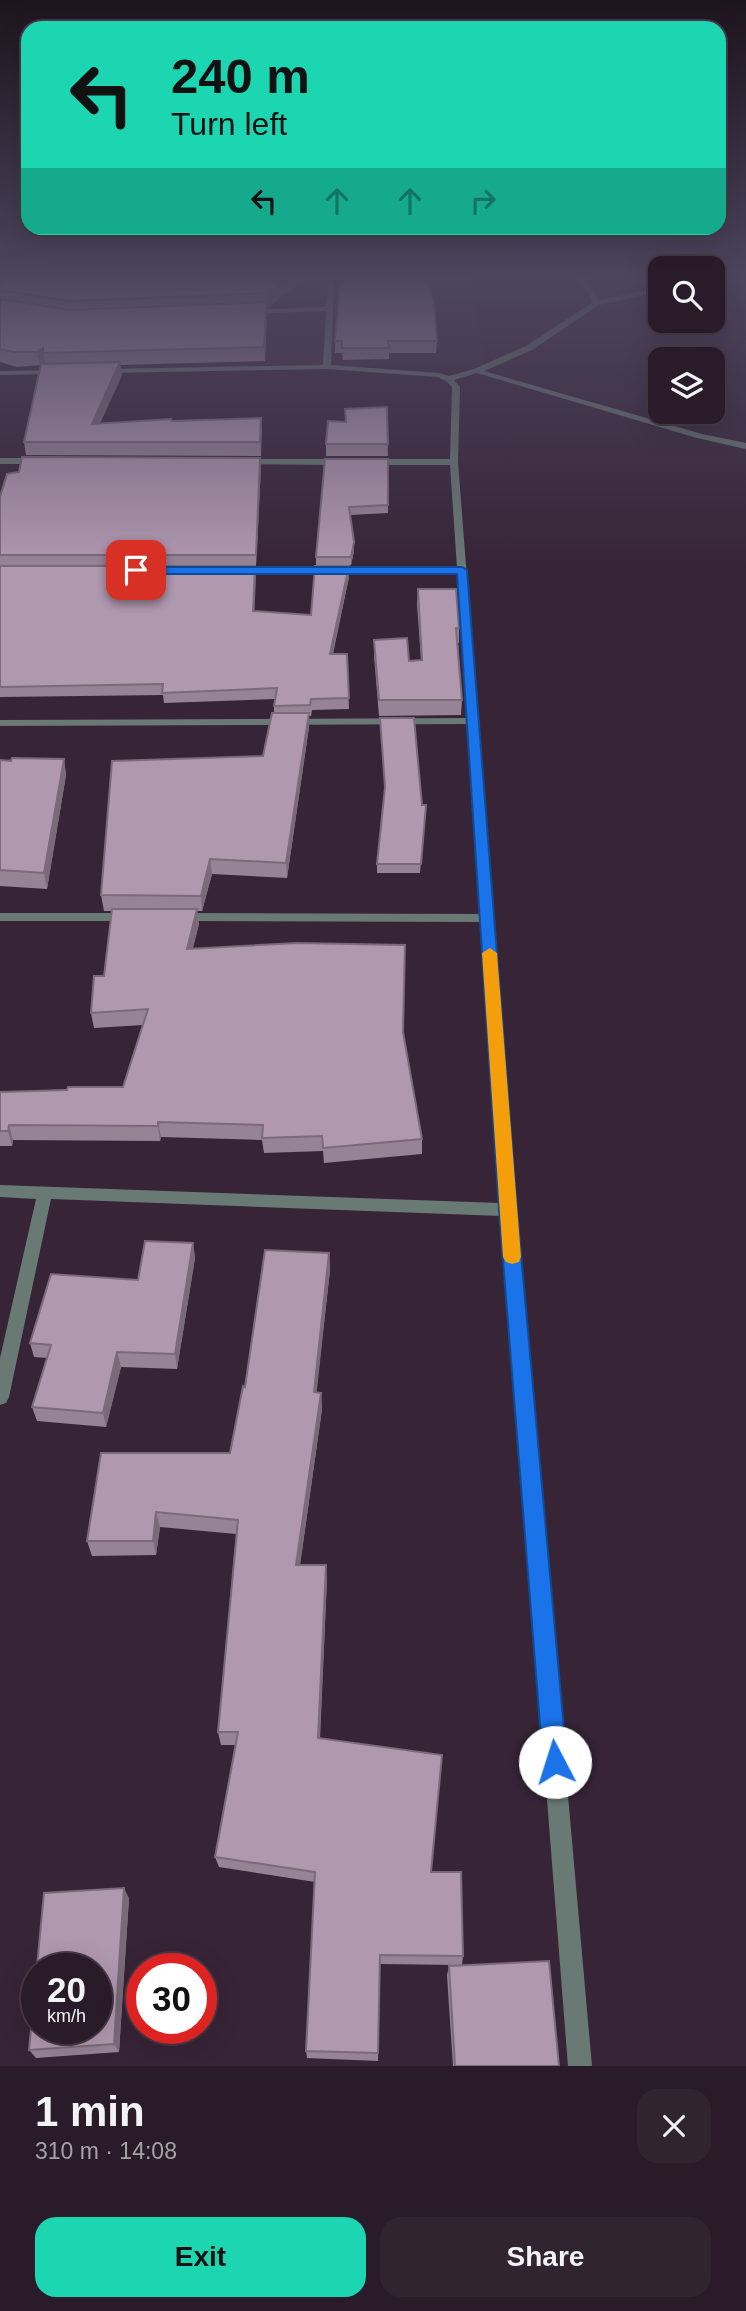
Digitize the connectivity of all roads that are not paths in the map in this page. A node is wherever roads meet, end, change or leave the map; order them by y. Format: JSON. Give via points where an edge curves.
{"nodes":[{"id":1,"x":422,"y":373,"type":"edge"},
{"id":2,"x":469,"y":373,"type":"edge"},
{"id":3,"x":485,"y":373,"type":"edge"},
{"id":4,"x":449,"y":379,"type":"junction"},
{"id":5,"x":746,"y":446,"type":"edge"},
{"id":6,"x":0,"y":461,"type":"edge"},
{"id":7,"x":55,"y":461,"type":"edge"},
{"id":8,"x":234,"y":461,"type":"edge"},
{"id":9,"x":454,"y":462,"type":"junction"},
{"id":10,"x":231,"y":570,"type":"edge"},
{"id":11,"x":462,"y":570,"type":"junction"},
{"id":12,"x":472,"y":721,"type":"junction"},
{"id":13,"x":0,"y":723,"type":"edge"},
{"id":14,"x":0,"y":917,"type":"edge"},
{"id":15,"x":139,"y":917,"type":"edge"},
{"id":16,"x":167,"y":917,"type":"edge"},
{"id":17,"x":487,"y":918,"type":"junction"},
{"id":18,"x":0,"y":1191,"type":"edge"},
{"id":19,"x":45,"y":1193,"type":"junction"},
{"id":20,"x":508,"y":1210,"type":"junction"},
{"id":21,"x":0,"y":1397,"type":"edge"},
{"id":22,"x":580,"y":2066,"type":"edge"}],
"edges":[{"from":1,"to":4,"type":"street"},
{"from":2,"to":4,"type":"street"},
{"from":3,"to":5,"type":"street"},
{"from":4,"to":9,"type":"street","via":[[456,387]]},
{"from":6,"to":7,"type":"street"},
{"from":8,"to":9,"type":"street"},
{"from":9,"to":11,"type":"street"},
{"from":10,"to":11,"type":"street"},
{"from":11,"to":12,"type":"street"},
{"from":12,"to":13,"type":"street"},
{"from":12,"to":17,"type":"street"},
{"from":14,"to":15,"type":"street"},
{"from":16,"to":17,"type":"street"},
{"from":17,"to":20,"type":"street"},
{"from":18,"to":19,"type":"street"},
{"from":19,"to":20,"type":"street"},
{"from":19,"to":21,"type":"street"},
{"from":20,"to":22,"type":"street"}]}
